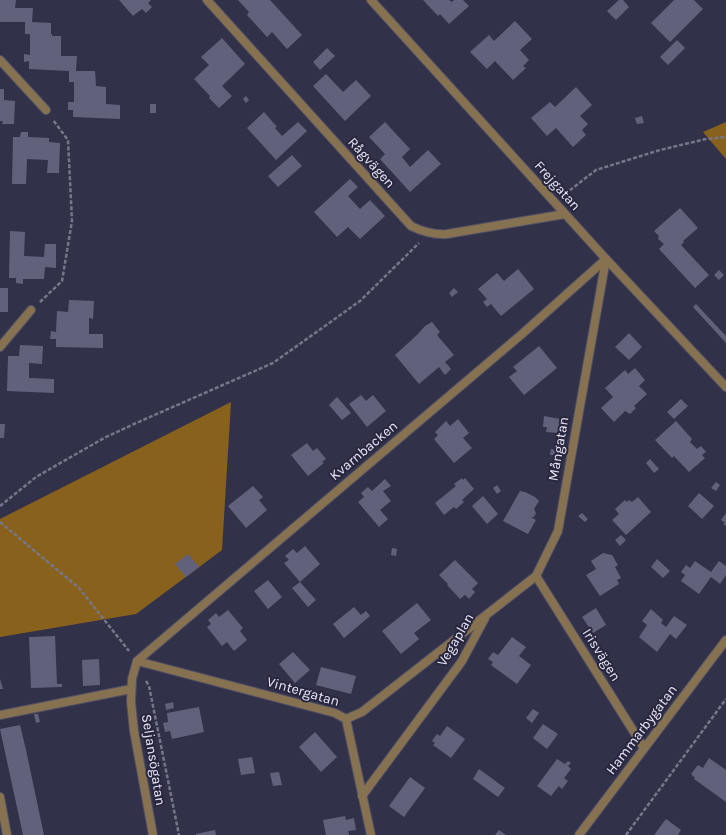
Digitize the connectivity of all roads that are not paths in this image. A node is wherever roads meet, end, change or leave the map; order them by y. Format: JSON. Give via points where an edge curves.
{"nodes":[{"id":1,"x":207,"y":0,"type":"edge"},
{"id":2,"x":370,"y":0,"type":"edge"},
{"id":3,"x":0,"y":60,"type":"edge"},
{"id":4,"x":46,"y":110,"type":"road end"},
{"id":5,"x":565,"y":214,"type":"junction"},
{"id":6,"x":606,"y":259,"type":"junction"},
{"id":7,"x":31,"y":310,"type":"road end"},
{"id":8,"x":0,"y":347,"type":"edge"},
{"id":9,"x":726,"y":387,"type":"edge"},
{"id":10,"x":536,"y":576,"type":"junction"},
{"id":11,"x":486,"y":616,"type":"junction"},
{"id":12,"x":726,"y":640,"type":"edge"},
{"id":13,"x":137,"y":661,"type":"junction"},
{"id":14,"x":132,"y":689,"type":"junction"},
{"id":15,"x":0,"y":715,"type":"edge"},
{"id":16,"x":346,"y":719,"type":"junction"},
{"id":17,"x":644,"y":748,"type":"junction"},
{"id":18,"x":362,"y":796,"type":"junction"},
{"id":19,"x":0,"y":797,"type":"edge"},
{"id":20,"x":7,"y":835,"type":"edge"},
{"id":21,"x":153,"y":835,"type":"edge"},
{"id":22,"x":371,"y":835,"type":"edge"},
{"id":23,"x":579,"y":835,"type":"edge"}],
"edges":[{"from":1,"to":5,"type":"street","name":"Rågvägen","via":[[411,226],[436,235]]},
{"from":2,"to":5,"type":"street","name":"Frejgatan"},
{"from":3,"to":4,"type":"street"},
{"from":5,"to":6,"type":"street","name":"Frejgatan"},
{"from":6,"to":9,"type":"street","name":"Frejgatan"},
{"from":6,"to":10,"type":"street","name":"Mångatan","via":[[558,531]]},
{"from":6,"to":13,"type":"street","name":"Kvarnbacken","via":[[522,334]]},
{"from":7,"to":8,"type":"street"},
{"from":10,"to":11,"type":"street","name":"Mångatan"},
{"from":10,"to":17,"type":"street","name":"Irisvägen"},
{"from":11,"to":16,"type":"street","name":"Vegaplan","via":[[362,712]]},
{"from":11,"to":18,"type":"street","name":"Vegaplan","via":[[462,661]]},
{"from":12,"to":17,"type":"street","name":"Hammarbygatan"},
{"from":13,"to":14,"type":"street","name":"Seljansögatan"},
{"from":13,"to":16,"type":"street","name":"Vintergatan","via":[[335,713]]},
{"from":14,"to":15,"type":"street"},
{"from":14,"to":21,"type":"street","name":"Seljansögatan","via":[[134,731]]},
{"from":16,"to":18,"type":"street","name":"Vintergatan"},
{"from":17,"to":23,"type":"street","name":"Hammarbygatan"},
{"from":18,"to":22,"type":"street","name":"Vintergatan"},
{"from":19,"to":20,"type":"street"}]}
